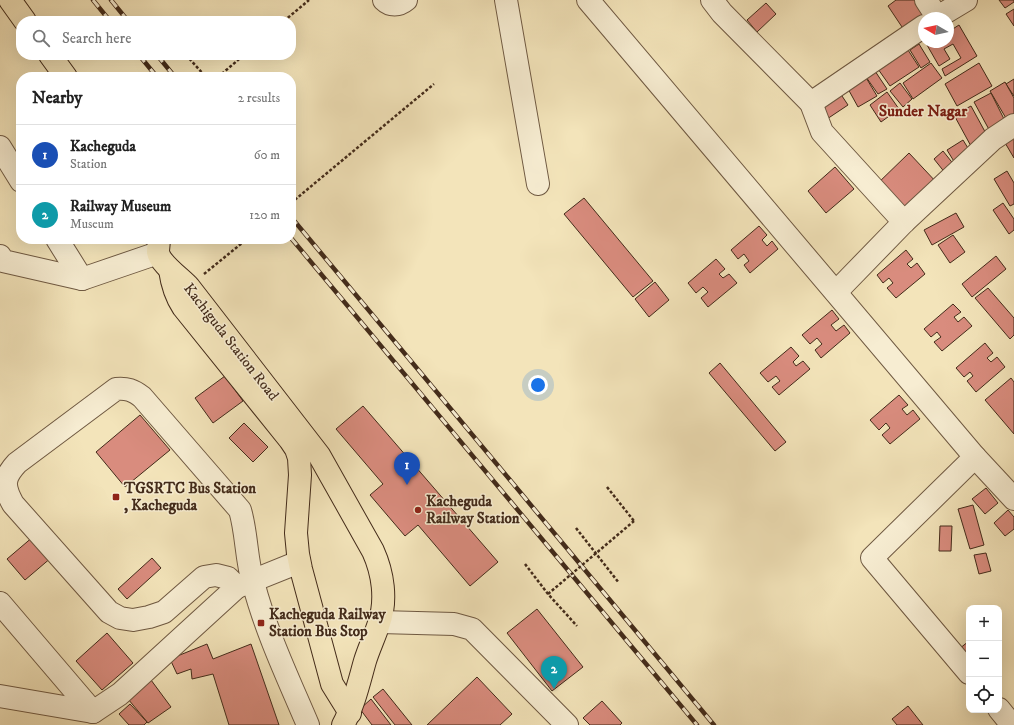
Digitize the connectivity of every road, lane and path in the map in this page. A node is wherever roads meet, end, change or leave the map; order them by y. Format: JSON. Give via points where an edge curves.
{"nodes":[{"id":1,"x":10,"y":0,"type":"edge"},
{"id":2,"x":309,"y":0,"type":"edge"},
{"id":3,"x":384,"y":0,"type":"edge"},
{"id":4,"x":406,"y":0,"type":"edge"},
{"id":5,"x":506,"y":0,"type":"edge"},
{"id":6,"x":588,"y":0,"type":"edge"},
{"id":7,"x":712,"y":0,"type":"edge"},
{"id":8,"x":966,"y":0,"type":"edge"},
{"id":9,"x":938,"y":12,"type":"edge"},
{"id":10,"x":21,"y":16,"type":"edge"},
{"id":11,"x":290,"y":16,"type":"edge"},
{"id":12,"x":918,"y":25,"type":"edge"},
{"id":13,"x":54,"y":60,"type":"edge"},
{"id":14,"x":191,"y":60,"type":"edge"},
{"id":15,"x":238,"y":60,"type":"edge"},
{"id":16,"x":62,"y":72,"type":"edge"},
{"id":17,"x":201,"y":72,"type":"edge"},
{"id":18,"x":224,"y":72,"type":"edge"},
{"id":19,"x":434,"y":84,"type":"dead end"},
{"id":20,"x":811,"y":103,"type":"junction"},
{"id":21,"x":1014,"y":125,"type":"edge"},
{"id":22,"x":0,"y":148,"type":"edge"},
{"id":23,"x":16,"y":173,"type":"edge"},
{"id":24,"x":538,"y":184,"type":"dead end"},
{"id":25,"x":296,"y":199,"type":"edge"},
{"id":26,"x":904,"y":222,"type":"junction"},
{"id":27,"x":61,"y":244,"type":"edge"},
{"id":28,"x":241,"y":244,"type":"edge"},
{"id":29,"x":162,"y":254,"type":"edge"},
{"id":30,"x":1,"y":260,"type":"edge"},
{"id":31,"x":82,"y":279,"type":"junction"},
{"id":32,"x":189,"y":287,"type":"junction"},
{"id":33,"x":836,"y":292,"type":"junction"},
{"id":34,"x":976,"y":457,"type":"junction"},
{"id":35,"x":607,"y":487,"type":"dead end"},
{"id":36,"x":1014,"y":499,"type":"edge"},
{"id":37,"x":576,"y":528,"type":"dead end"},
{"id":38,"x":596,"y":553,"type":"junction"},
{"id":39,"x":299,"y":562,"type":"junction"},
{"id":40,"x":525,"y":564,"type":"dead end"},
{"id":41,"x":619,"y":583,"type":"dead end"},
{"id":42,"x":245,"y":584,"type":"junction"},
{"id":43,"x":548,"y":594,"type":"junction"},
{"id":44,"x":0,"y":603,"type":"edge"},
{"id":45,"x":380,"y":622,"type":"junction"},
{"id":46,"x":577,"y":626,"type":"dead end"},
{"id":47,"x":966,"y":669,"type":"edge"},
{"id":48,"x":0,"y":696,"type":"edge"},
{"id":49,"x":93,"y":712,"type":"junction"},
{"id":50,"x":1002,"y":713,"type":"edge"},
{"id":51,"x":346,"y":719,"type":"edge"},
{"id":52,"x":308,"y":725,"type":"edge"},
{"id":53,"x":566,"y":725,"type":"edge"},
{"id":54,"x":1012,"y":725,"type":"edge"}],
"edges":[{"from":1,"to":10,"type":"main road"},
{"from":2,"to":11,"type":"path"},
{"from":3,"to":4,"type":"street","via":[[394,5]]},
{"from":5,"to":24,"type":"street"},
{"from":6,"to":33,"type":"street"},
{"from":7,"to":20,"type":"street"},
{"from":8,"to":9,"type":"street"},
{"from":12,"to":20,"type":"street"},
{"from":13,"to":16,"type":"main road"},
{"from":14,"to":17,"type":"path"},
{"from":15,"to":18,"type":"path"},
{"from":19,"to":25,"type":"path"},
{"from":20,"to":26,"type":"street","via":[[822,132]]},
{"from":21,"to":26,"type":"street","via":[[993,139]]},
{"from":22,"to":23,"type":"street"},
{"from":26,"to":33,"type":"street"},
{"from":27,"to":31,"type":"street"},
{"from":28,"to":32,"type":"path"},
{"from":29,"to":31,"type":"street"},
{"from":29,"to":32,"type":"main road","name":"Kachiguda Station Road"},
{"from":29,"to":39,"type":"main road","name":"Kachiguda Station Road","via":[[176,296],[183,307],[296,449],[300,475],[296,532]]},
{"from":30,"to":31,"type":"street"},
{"from":32,"to":45,"type":"main road","name":"Kachiguda Station Road","via":[[326,466],[380,565],[383,604]]},
{"from":33,"to":34,"type":"street"},
{"from":34,"to":36,"type":"street"},
{"from":34,"to":47,"type":"street","via":[[872,558]]},
{"from":35,"to":38,"type":"path","bridge":true,"via":[[634,521]]},
{"from":37,"to":38,"type":"path"},
{"from":38,"to":41,"type":"path"},
{"from":38,"to":43,"type":"path","bridge":true},
{"from":39,"to":42,"type":"street"},
{"from":39,"to":51,"type":"main road","name":"Kachiguda Station Road","via":[[332,684]]},
{"from":40,"to":43,"type":"path"},
{"from":42,"to":42,"type":"street","via":[[244,524],[240,510],[134,391],[116,389],[17,463],[9,472],[6,482],[7,493],[13,504],[109,612],[120,618],[149,618],[164,612],[204,577],[216,575]]},
{"from":42,"to":49,"type":"street","via":[[120,694]]},
{"from":42,"to":52,"type":"street","via":[[270,635]]},
{"from":43,"to":46,"type":"path"},
{"from":44,"to":49,"type":"street"},
{"from":45,"to":51,"type":"main road","name":"Kachiguda Station Road"},
{"from":45,"to":53,"type":"street","via":[[454,624],[472,628]]},
{"from":48,"to":49,"type":"street"},
{"from":50,"to":54,"type":"street"}]}
